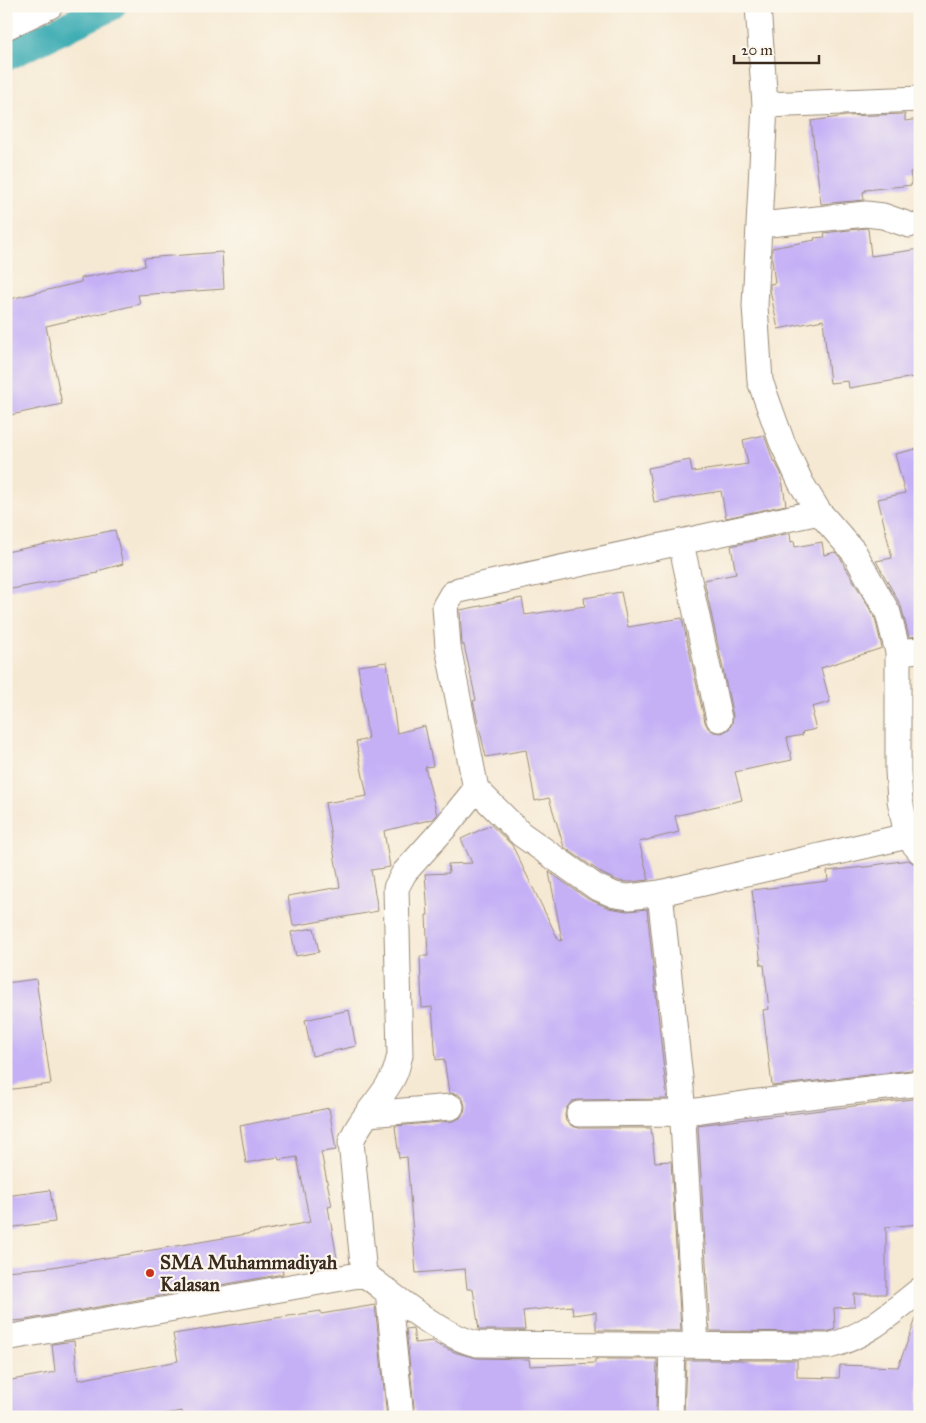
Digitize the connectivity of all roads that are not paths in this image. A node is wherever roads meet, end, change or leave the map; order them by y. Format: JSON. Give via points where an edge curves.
{"nodes":[{"id":1,"x":50,"y":6,"type":"edge"},
{"id":2,"x":758,"y":6,"type":"edge"},
{"id":3,"x":6,"y":27,"type":"edge"},
{"id":4,"x":920,"y":99,"type":"edge"},
{"id":5,"x":765,"y":105,"type":"junction"},
{"id":6,"x":760,"y":225,"type":"junction"},
{"id":7,"x":909,"y":225,"type":"dead end"},
{"id":8,"x":819,"y":512,"type":"junction"},
{"id":9,"x":681,"y":543,"type":"junction"},
{"id":10,"x":909,"y":651,"type":"edge"},
{"id":11,"x":719,"y":719,"type":"dead end"},
{"id":12,"x":476,"y":789,"type":"junction"},
{"id":13,"x":913,"y":844,"type":"edge"},
{"id":14,"x":660,"y":894,"type":"junction"},
{"id":15,"x":920,"y":1083,"type":"edge"},
{"id":16,"x":451,"y":1107,"type":"dead end"},
{"id":17,"x":682,"y":1112,"type":"junction"},
{"id":18,"x":368,"y":1114,"type":"junction"},
{"id":19,"x":579,"y":1114,"type":"dead end"},
{"id":20,"x":364,"y":1274,"type":"junction"},
{"id":21,"x":920,"y":1290,"type":"edge"},
{"id":22,"x":388,"y":1291,"type":"junction"},
{"id":23,"x":6,"y":1338,"type":"edge"},
{"id":24,"x":672,"y":1345,"type":"junction"},
{"id":25,"x":696,"y":1345,"type":"junction"},
{"id":26,"x":401,"y":1417,"type":"edge"},
{"id":27,"x":670,"y":1417,"type":"edge"}],
"edges":[{"from":1,"to":3,"type":"street"},
{"from":2,"to":5,"type":"street"},
{"from":4,"to":5,"type":"street"},
{"from":5,"to":6,"type":"street"},
{"from":6,"to":7,"type":"street","via":[[866,214]]},
{"from":6,"to":8,"type":"street","via":[[755,306],[760,381],[782,442]]},
{"from":8,"to":9,"type":"street"},
{"from":8,"to":10,"type":"street","via":[[854,552]]},
{"from":9,"to":11,"type":"street"},
{"from":9,"to":12,"type":"street","via":[[452,594],[445,606],[448,647]]},
{"from":10,"to":13,"type":"street","via":[[898,771],[900,800]]},
{"from":12,"to":14,"type":"street","via":[[521,834],[596,887],[615,895]]},
{"from":12,"to":18,"type":"street","via":[[404,873],[396,888],[400,1055],[395,1073]]},
{"from":13,"to":14,"type":"street"},
{"from":14,"to":17,"type":"street"},
{"from":15,"to":17,"type":"street"},
{"from":16,"to":18,"type":"street"},
{"from":17,"to":19,"type":"street"},
{"from":17,"to":25,"type":"street"},
{"from":18,"to":20,"type":"street","via":[[351,1142]]},
{"from":20,"to":22,"type":"street"},
{"from":20,"to":23,"type":"street"},
{"from":21,"to":25,"type":"street","via":[[864,1333],[829,1346]]},
{"from":22,"to":24,"type":"street","via":[[440,1329],[477,1344]]},
{"from":22,"to":26,"type":"street"},
{"from":24,"to":25,"type":"street"},
{"from":24,"to":27,"type":"street"}]}
